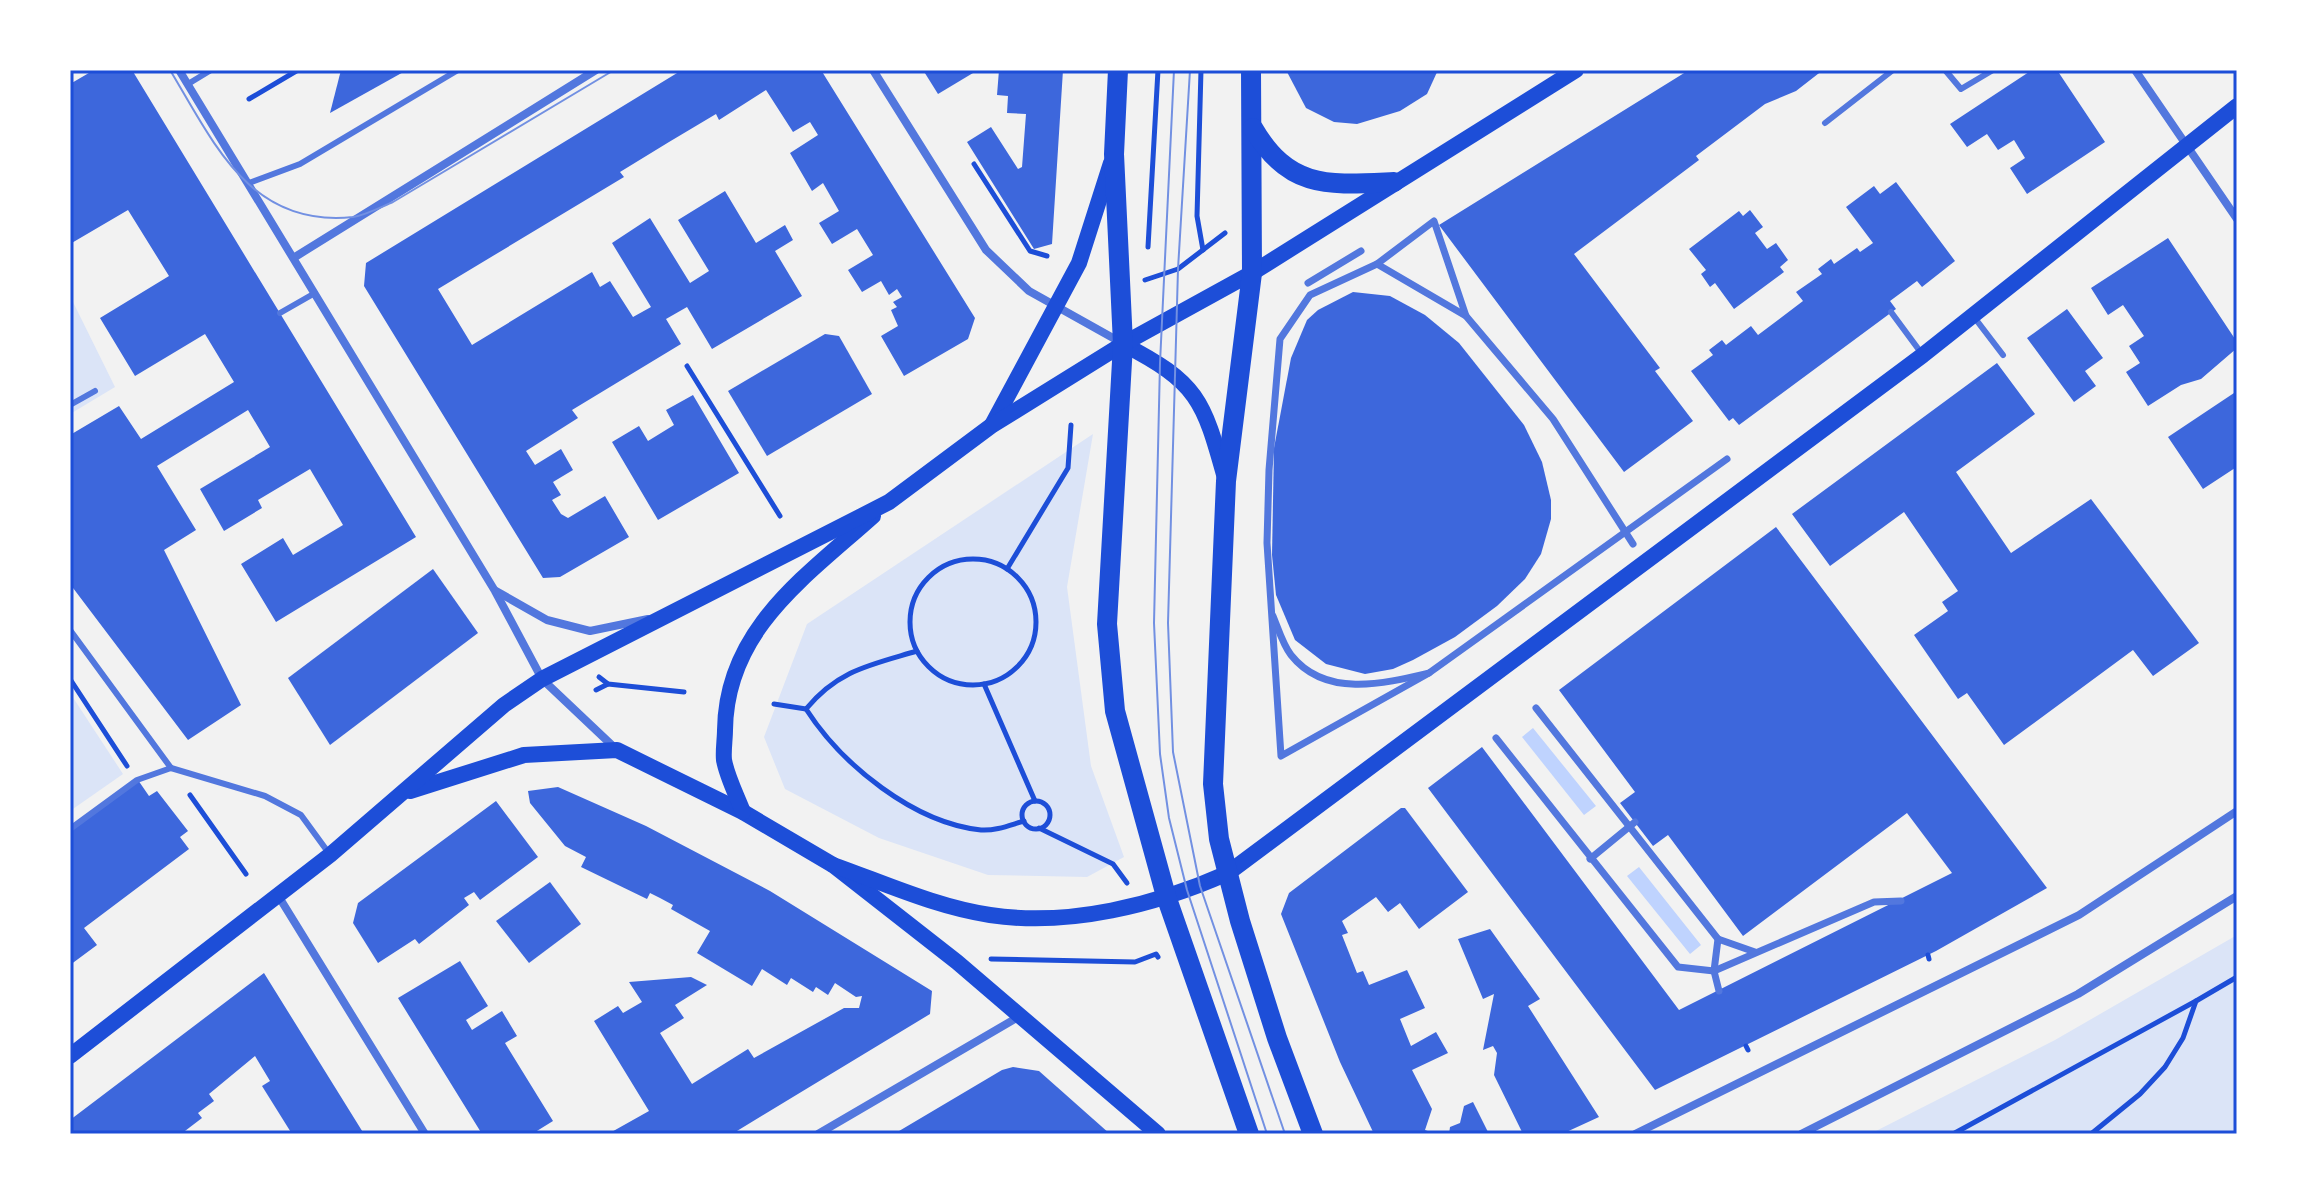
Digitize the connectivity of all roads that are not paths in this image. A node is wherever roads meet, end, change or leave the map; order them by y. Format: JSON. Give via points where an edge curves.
{"nodes":[{"id":1,"x":179,"y":70,"type":"edge"},
{"id":2,"x":211,"y":70,"type":"edge"},
{"id":3,"x":458,"y":70,"type":"edge"},
{"id":4,"x":596,"y":70,"type":"edge"},
{"id":5,"x":873,"y":70,"type":"edge"},
{"id":6,"x":1118,"y":70,"type":"edge"},
{"id":7,"x":1251,"y":70,"type":"edge"},
{"id":8,"x":1576,"y":70,"type":"edge"},
{"id":9,"x":1893,"y":70,"type":"edge"},
{"id":10,"x":1945,"y":70,"type":"edge"},
{"id":11,"x":1993,"y":70,"type":"edge"},
{"id":12,"x":2135,"y":70,"type":"edge"},
{"id":13,"x":188,"y":84,"type":"junction"},
{"id":14,"x":2237,"y":106,"type":"edge"},
{"id":15,"x":1825,"y":123,"type":"dead end"},
{"id":16,"x":1252,"y":126,"type":"junction"},
{"id":17,"x":2189,"y":146,"type":"junction"},
{"id":18,"x":1114,"y":154,"type":"junction"},
{"id":19,"x":1394,"y":182,"type":"junction"},
{"id":20,"x":249,"y":183,"type":"junction"},
{"id":21,"x":2237,"y":219,"type":"edge"},
{"id":22,"x":1361,"y":251,"type":"dead end"},
{"id":23,"x":295,"y":257,"type":"junction"},
{"id":24,"x":1377,"y":264,"type":"junction"},
{"id":25,"x":1252,"y":273,"type":"junction"},
{"id":26,"x":1308,"y":283,"type":"dead end"},
{"id":27,"x":316,"y":292,"type":"junction"},
{"id":28,"x":1056,"y":306,"type":"junction"},
{"id":29,"x":1891,"y":312,"type":"dead end"},
{"id":30,"x":280,"y":313,"type":"dead end"},
{"id":31,"x":1466,"y":316,"type":"junction"},
{"id":32,"x":1973,"y":316,"type":"junction"},
{"id":33,"x":1123,"y":344,"type":"junction"},
{"id":34,"x":1923,"y":355,"type":"junction"},
{"id":35,"x":2003,"y":355,"type":"dead end"},
{"id":36,"x":95,"y":391,"type":"dead end"},
{"id":37,"x":70,"y":405,"type":"edge"},
{"id":38,"x":991,"y":426,"type":"junction"},
{"id":39,"x":1727,"y":459,"type":"dead end"},
{"id":40,"x":1226,"y":481,"type":"junction"},
{"id":41,"x":889,"y":502,"type":"junction"},
{"id":42,"x":1625,"y":531,"type":"junction"},
{"id":43,"x":1633,"y":544,"type":"dead end"},
{"id":44,"x":495,"y":591,"type":"junction"},
{"id":45,"x":1271,"y":610,"type":"junction"},
{"id":46,"x":658,"y":617,"type":"junction"},
{"id":47,"x":70,"y":630,"type":"edge"},
{"id":48,"x":1429,"y":673,"type":"junction"},
{"id":49,"x":542,"y":679,"type":"junction"},
{"id":50,"x":1536,"y":708,"type":"dead end"},
{"id":51,"x":1496,"y":738,"type":"dead end"},
{"id":52,"x":617,"y":750,"type":"junction"},
{"id":53,"x":171,"y":768,"type":"junction"},
{"id":54,"x":401,"y":794,"type":"junction"},
{"id":55,"x":2237,"y":811,"type":"edge"},
{"id":56,"x":743,"y":812,"type":"junction"},
{"id":57,"x":1632,"y":824,"type":"junction"},
{"id":58,"x":70,"y":829,"type":"edge"},
{"id":59,"x":330,"y":855,"type":"junction"},
{"id":60,"x":1590,"y":859,"type":"junction"},
{"id":61,"x":833,"y":865,"type":"junction"},
{"id":62,"x":1228,"y":873,"type":"junction"},
{"id":63,"x":1166,"y":896,"type":"junction"},
{"id":64,"x":2237,"y":896,"type":"edge"},
{"id":65,"x":279,"y":897,"type":"junction"},
{"id":66,"x":1901,"y":901,"type":"dead end"},
{"id":67,"x":1718,"y":939,"type":"junction"},
{"id":68,"x":1755,"y":952,"type":"junction"},
{"id":69,"x":1714,"y":971,"type":"junction"},
{"id":70,"x":1719,"y":991,"type":"dead end"},
{"id":71,"x":1020,"y":1015,"type":"junction"},
{"id":72,"x":70,"y":1056,"type":"edge"},
{"id":73,"x":425,"y":1134,"type":"edge"},
{"id":74,"x":818,"y":1134,"type":"edge"},
{"id":75,"x":1158,"y":1134,"type":"edge"},
{"id":76,"x":1249,"y":1134,"type":"edge"},
{"id":77,"x":1313,"y":1134,"type":"edge"},
{"id":78,"x":1635,"y":1134,"type":"edge"},
{"id":79,"x":1801,"y":1134,"type":"edge"}],
"edges":[{"from":1,"to":13,"type":"street"},
{"from":2,"to":13,"type":"lane"},
{"from":3,"to":20,"type":"lane","via":[[314,156]]},
{"from":4,"to":23,"type":"street"},
{"from":5,"to":28,"type":"street","via":[[986,250],[1029,291]]},
{"from":6,"to":18,"type":"main road"},
{"from":7,"to":16,"type":"main road"},
{"from":8,"to":19,"type":"main road"},
{"from":9,"to":15,"type":"lane"},
{"from":10,"to":11,"type":"lane","via":[[1961,89]]},
{"from":12,"to":17,"type":"street"},
{"from":13,"to":20,"type":"street"},
{"from":14,"to":17,"type":"main road"},
{"from":16,"to":19,"type":"main road","via":[[1267,153],[1304,178],[1325,184]]},
{"from":16,"to":25,"type":"main road"},
{"from":17,"to":21,"type":"street"},
{"from":17,"to":32,"type":"main road"},
{"from":18,"to":28,"type":"main road","via":[[1079,263]]},
{"from":18,"to":33,"type":"main road"},
{"from":19,"to":25,"type":"main road"},
{"from":20,"to":23,"type":"street"},
{"from":22,"to":26,"type":"street"},
{"from":23,"to":27,"type":"street"},
{"from":24,"to":31,"type":"street"},
{"from":24,"to":31,"type":"street","via":[[1434,221]]},
{"from":24,"to":45,"type":"street","via":[[1310,295],[1280,339],[1269,470]]},
{"from":25,"to":33,"type":"main road"},
{"from":25,"to":40,"type":"main road"},
{"from":27,"to":30,"type":"lane"},
{"from":27,"to":44,"type":"street"},
{"from":28,"to":33,"type":"street"},
{"from":28,"to":38,"type":"main road"},
{"from":29,"to":34,"type":"lane"},
{"from":31,"to":42,"type":"street","via":[[1553,419]]},
{"from":32,"to":34,"type":"main road"},
{"from":32,"to":35,"type":"lane"},
{"from":33,"to":38,"type":"main road"},
{"from":33,"to":40,"type":"main road","via":[[1177,374],[1197,397]]},
{"from":33,"to":63,"type":"main road","via":[[1107,624],[1115,711]]},
{"from":34,"to":62,"type":"main road"},
{"from":36,"to":37,"type":"lane"},
{"from":38,"to":41,"type":"main road"},
{"from":39,"to":42,"type":"street"},
{"from":40,"to":62,"type":"main road","via":[[1213,784]]},
{"from":41,"to":46,"type":"main road"},
{"from":41,"to":56,"type":"main road","via":[[763,619],[740,657],[725,697],[724,760]]},
{"from":42,"to":43,"type":"street"},
{"from":42,"to":48,"type":"street"},
{"from":44,"to":46,"type":"street","via":[[547,620],[590,631]]},
{"from":44,"to":49,"type":"street"},
{"from":45,"to":48,"type":"street","via":[[1290,655],[1321,680],[1378,685]]},
{"from":45,"to":48,"type":"street","via":[[1281,756]]},
{"from":46,"to":49,"type":"main road"},
{"from":47,"to":53,"type":"lane"},
{"from":49,"to":52,"type":"street"},
{"from":49,"to":54,"type":"main road"},
{"from":50,"to":57,"type":"street"},
{"from":51,"to":60,"type":"street"},
{"from":52,"to":54,"type":"main road","via":[[524,755]]},
{"from":52,"to":56,"type":"main road"},
{"from":53,"to":58,"type":"lane","via":[[137,780]]},
{"from":53,"to":59,"type":"lane","via":[[265,796],[301,815]]},
{"from":54,"to":59,"type":"main road"},
{"from":55,"to":78,"type":"street","via":[[2079,915]]},
{"from":56,"to":61,"type":"main road"},
{"from":57,"to":60,"type":"street"},
{"from":57,"to":67,"type":"street"},
{"from":59,"to":65,"type":"main road"},
{"from":60,"to":69,"type":"street","via":[[1678,967]]},
{"from":61,"to":63,"type":"main road","via":[[989,915],[1066,916]]},
{"from":61,"to":71,"type":"main road"},
{"from":62,"to":63,"type":"main road"},
{"from":62,"to":77,"type":"main road","via":[[1277,1038]]},
{"from":63,"to":76,"type":"main road"},
{"from":64,"to":79,"type":"street","via":[[2078,994]]},
{"from":65,"to":72,"type":"main road"},
{"from":65,"to":73,"type":"street"},
{"from":66,"to":68,"type":"street","via":[[1874,902]]},
{"from":67,"to":68,"type":"street"},
{"from":67,"to":69,"type":"street"},
{"from":68,"to":69,"type":"street"},
{"from":69,"to":70,"type":"street"},
{"from":71,"to":74,"type":"street"},
{"from":71,"to":75,"type":"main road"}]}
